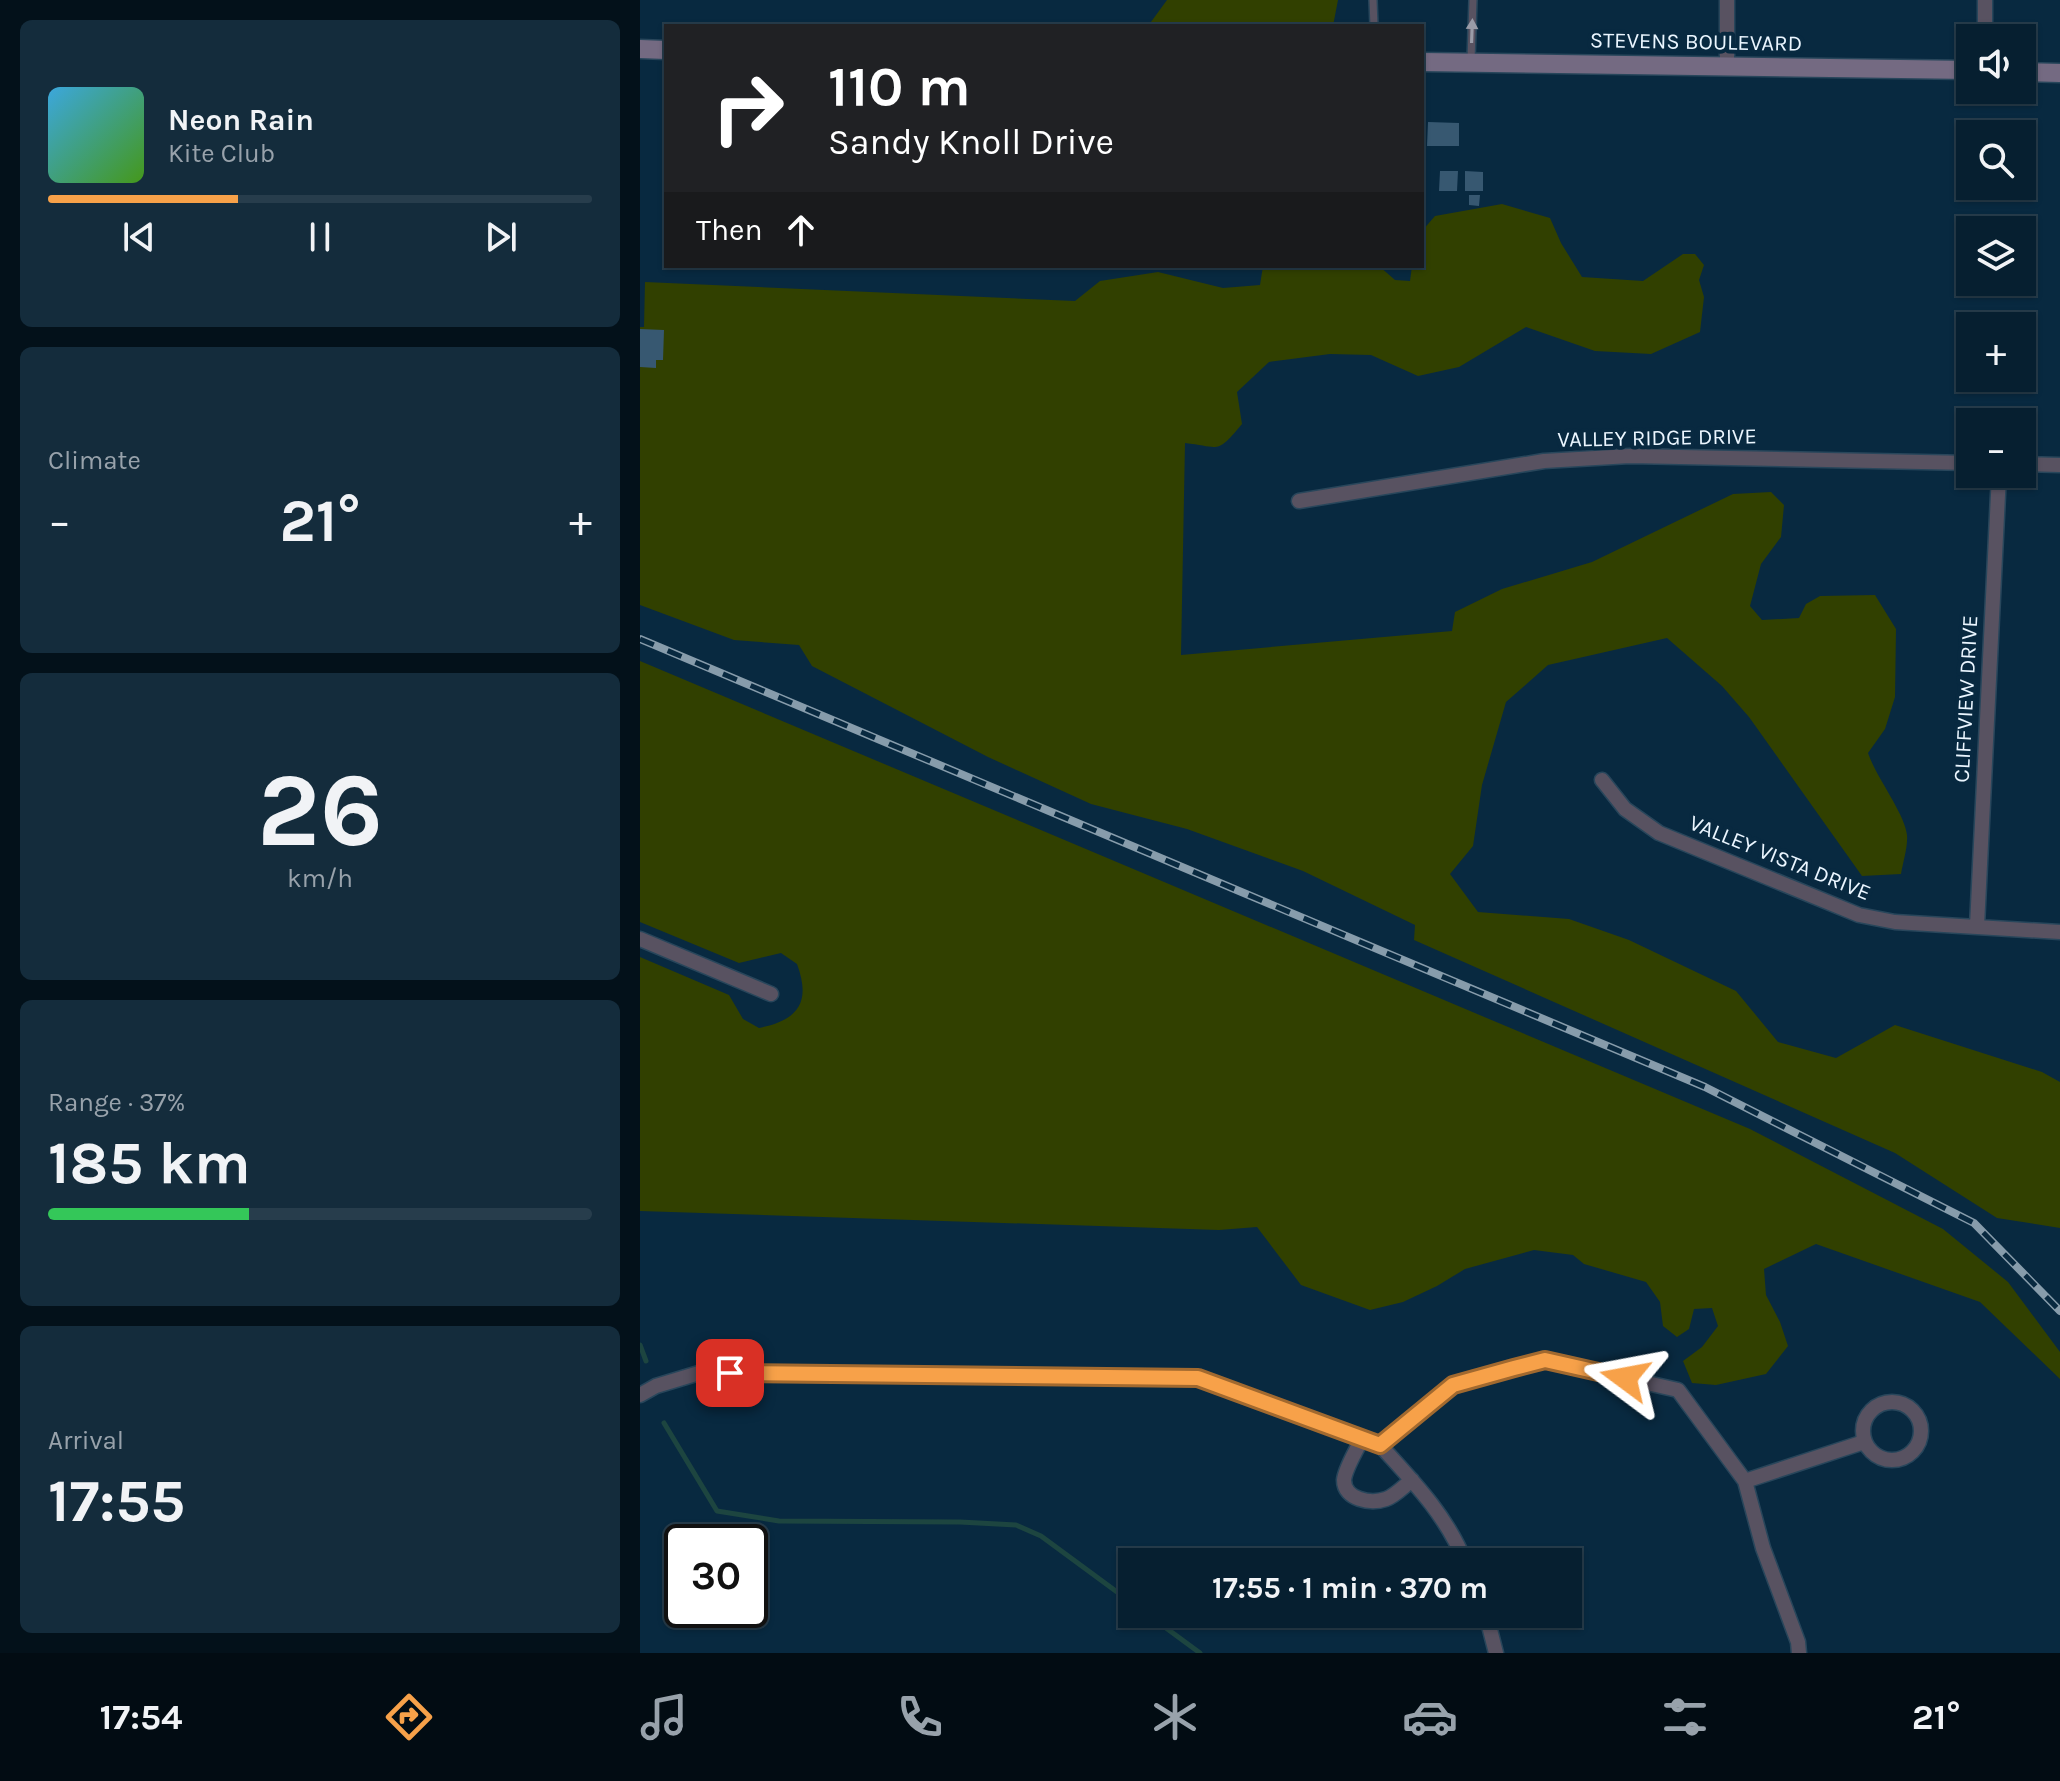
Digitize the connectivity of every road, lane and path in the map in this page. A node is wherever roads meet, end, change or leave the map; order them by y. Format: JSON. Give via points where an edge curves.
{"nodes":[{"id":1,"x":1373,"y":0,"type":"edge"},
{"id":2,"x":1473,"y":0,"type":"edge"},
{"id":3,"x":1727,"y":0,"type":"edge"},
{"id":4,"x":1985,"y":0,"type":"edge"},
{"id":5,"x":1374,"y":24,"type":"edge"},
{"id":6,"x":1985,"y":24,"type":"edge"},
{"id":7,"x":640,"y":49,"type":"edge"},
{"id":8,"x":664,"y":50,"type":"edge"},
{"id":9,"x":1424,"y":62,"type":"edge"},
{"id":10,"x":1471,"y":62,"type":"junction"},
{"id":11,"x":1727,"y":66,"type":"junction"},
{"id":12,"x":1956,"y":70,"type":"edge"},
{"id":13,"x":2036,"y":72,"type":"edge"},
{"id":14,"x":2060,"y":73,"type":"edge"},
{"id":15,"x":1956,"y":463,"type":"edge"},
{"id":16,"x":2036,"y":464,"type":"edge"},
{"id":17,"x":2060,"y":465,"type":"edge"},
{"id":18,"x":1998,"y":488,"type":"edge"},
{"id":19,"x":1299,"y":501,"type":"dead end"},
{"id":20,"x":1602,"y":780,"type":"dead end"},
{"id":21,"x":1977,"y":926,"type":"junction"},
{"id":22,"x":2060,"y":932,"type":"edge"},
{"id":23,"x":640,"y":939,"type":"edge"},
{"id":24,"x":771,"y":994,"type":"dead end"},
{"id":25,"x":640,"y":1395,"type":"edge"},
{"id":26,"x":1362,"y":1438,"type":"junction"},
{"id":27,"x":1864,"y":1442,"type":"junction"},
{"id":28,"x":1380,"y":1445,"type":"junction"},
{"id":29,"x":1412,"y":1480,"type":"junction"},
{"id":30,"x":1745,"y":1481,"type":"junction"},
{"id":31,"x":1460,"y":1548,"type":"edge"},
{"id":32,"x":1490,"y":1628,"type":"edge"},
{"id":33,"x":1496,"y":1653,"type":"edge"},
{"id":34,"x":1799,"y":1653,"type":"edge"}],
"edges":[{"from":1,"to":5,"type":"lane"},
{"from":10,"to":2,"type":"lane","one_way":true},
{"from":3,"to":11,"type":"street"},
{"from":4,"to":6,"type":"street"},
{"from":7,"to":8,"type":"street"},
{"from":9,"to":10,"type":"street","name":"STEVENS BOULEVARD"},
{"from":10,"to":11,"type":"street","name":"STEVENS BOULEVARD"},
{"from":11,"to":12,"type":"street","name":"STEVENS BOULEVARD"},
{"from":13,"to":14,"type":"street"},
{"from":15,"to":19,"type":"street","name":"VALLEY RIDGE DRIVE","via":[[1630,456],[1544,461]]},
{"from":16,"to":17,"type":"street"},
{"from":18,"to":21,"type":"street","name":"CLIFFVIEW DRIVE"},
{"from":20,"to":21,"type":"street","name":"VALLEY VISTA DRIVE","via":[[1625,809],[1659,833],[1859,915]]},
{"from":21,"to":22,"type":"street","name":"VALLEY VISTA DRIVE"},
{"from":23,"to":24,"type":"street"},
{"from":25,"to":26,"type":"street","via":[[699,1373],[1198,1378]]},
{"from":26,"to":28,"type":"street"},
{"from":26,"to":29,"type":"street","via":[[1344,1480],[1353,1497],[1385,1499]]},
{"from":27,"to":27,"type":"street","via":[[1887,1460],[1906,1457],[1919,1443],[1921,1424],[1902,1403],[1883,1403],[1863,1423]]},
{"from":27,"to":30,"type":"street"},
{"from":28,"to":29,"type":"street"},
{"from":28,"to":30,"type":"street","via":[[1453,1385],[1545,1360],[1678,1390]]},
{"from":29,"to":31,"type":"street"},
{"from":30,"to":34,"type":"street"},
{"from":32,"to":33,"type":"street"}]}
